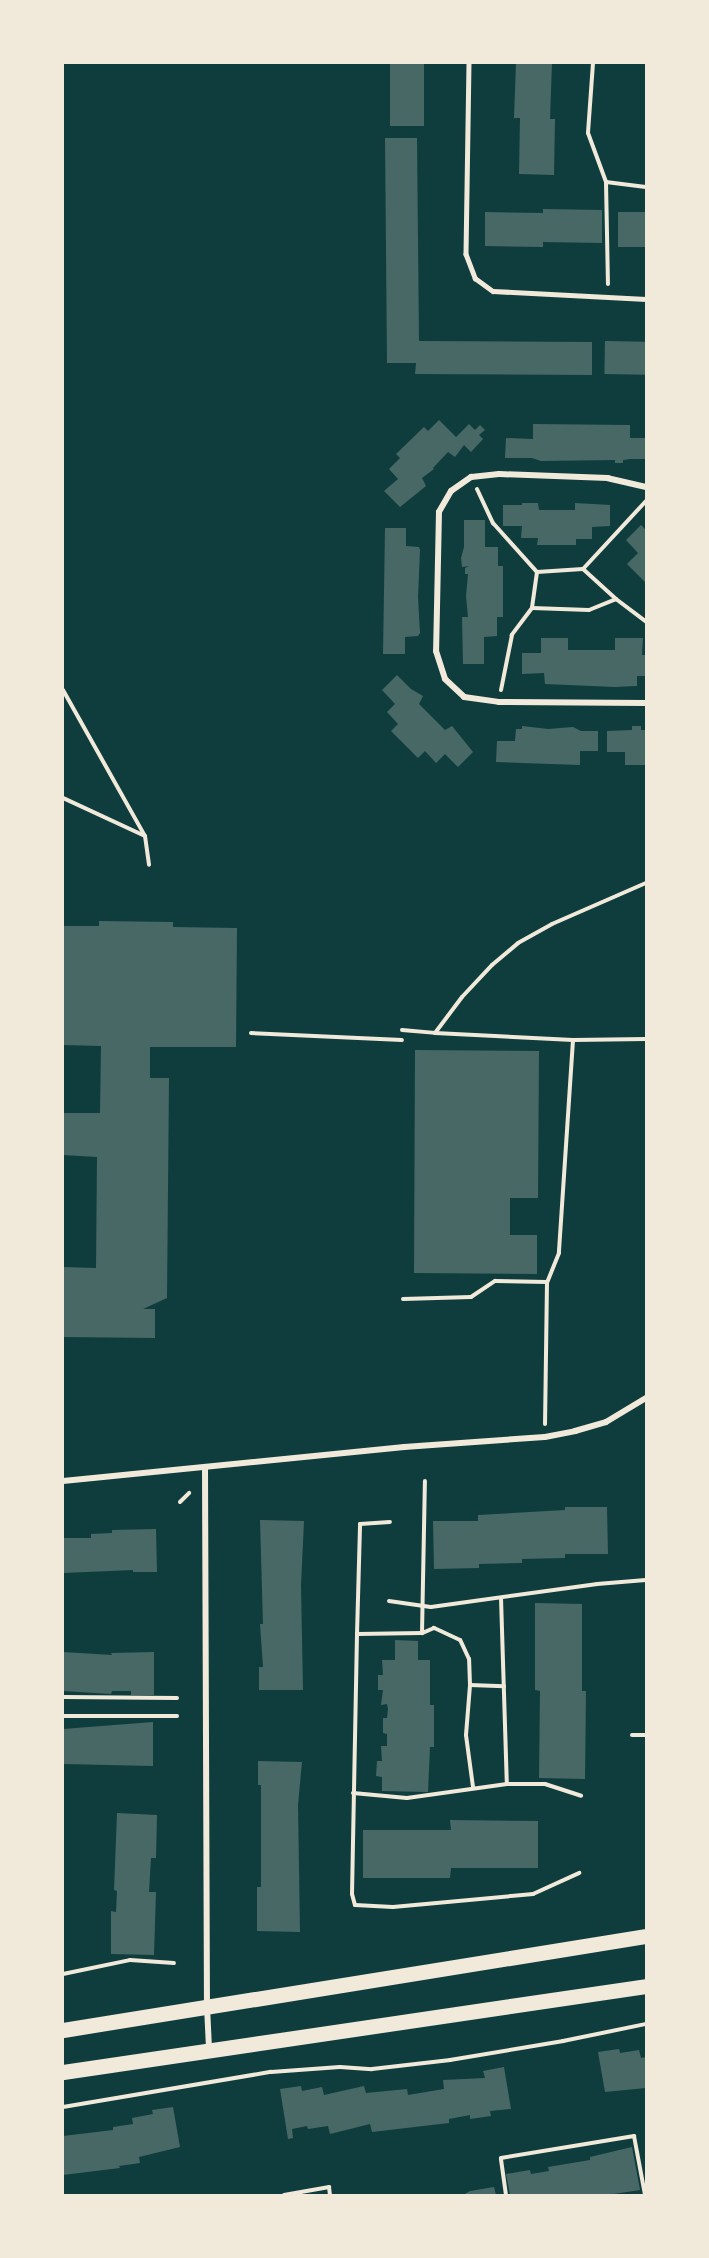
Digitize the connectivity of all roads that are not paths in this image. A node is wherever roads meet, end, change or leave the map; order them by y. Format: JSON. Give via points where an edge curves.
{"nodes":[{"id":1,"x":469,"y":63,"type":"edge"},
{"id":2,"x":646,"y":300,"type":"edge"},
{"id":3,"x":646,"y":487,"type":"edge"},
{"id":4,"x":646,"y":703,"type":"edge"},
{"id":5,"x":646,"y":1398,"type":"edge"},
{"id":6,"x":205,"y":1468,"type":"junction"},
{"id":7,"x":63,"y":1481,"type":"edge"},
{"id":8,"x":646,"y":1936,"type":"edge"},
{"id":9,"x":646,"y":1986,"type":"edge"},
{"id":10,"x":207,"y":2006,"type":"junction"},
{"id":11,"x":63,"y":2030,"type":"edge"},
{"id":12,"x":210,"y":2049,"type":"junction"},
{"id":13,"x":63,"y":2072,"type":"edge"}],
"edges":[{"from":1,"to":2,"type":"lane","via":[[466,254],[475,278],[493,291]]},
{"from":3,"to":4,"type":"street","via":[[608,478],[499,474],[471,477],[451,491],[438,512],[436,651],[445,680],[464,697],[499,702]]},
{"from":5,"to":6,"type":"street","via":[[606,1422],[545,1437]]},
{"from":6,"to":7,"type":"street"},
{"from":6,"to":10,"type":"street"},
{"from":8,"to":10,"type":"main road"},
{"from":9,"to":12,"type":"main road"},
{"from":10,"to":11,"type":"main road"},
{"from":10,"to":12,"type":"street"},
{"from":12,"to":13,"type":"main road"}]}
